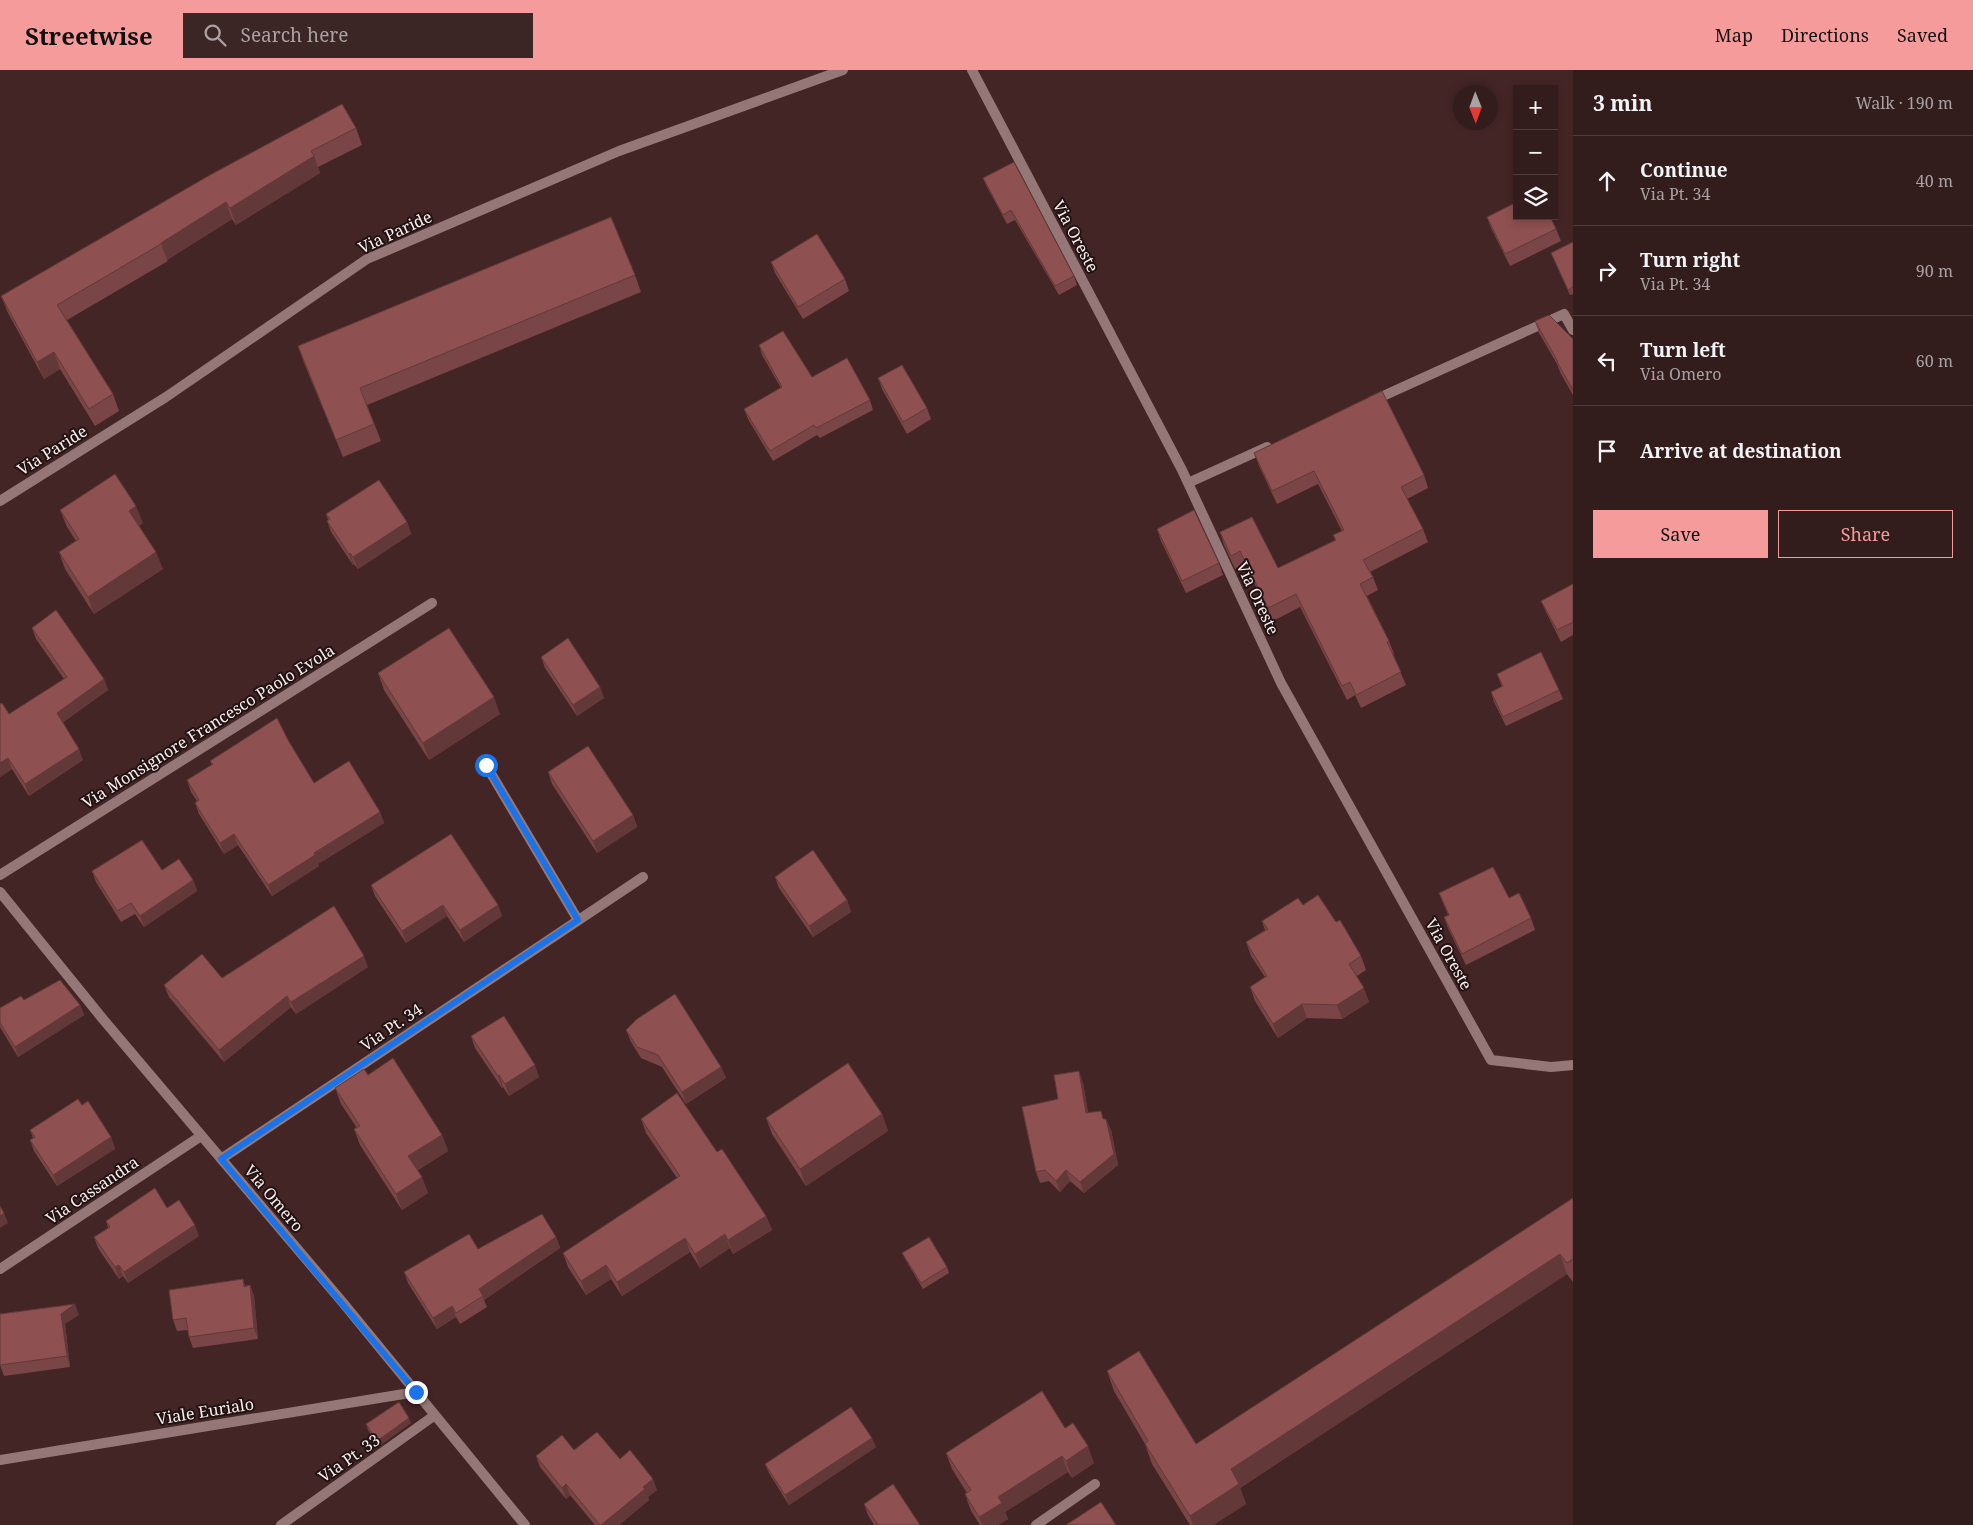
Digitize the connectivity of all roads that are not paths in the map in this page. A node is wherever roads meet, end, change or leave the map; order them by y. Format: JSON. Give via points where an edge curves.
{"nodes":[{"id":1,"x":843,"y":70,"type":"edge"},
{"id":2,"x":972,"y":70,"type":"edge"},
{"id":3,"x":1573,"y":330,"type":"edge"},
{"id":4,"x":1358,"y":407,"type":"edge"},
{"id":5,"x":1278,"y":443,"type":"edge"},
{"id":6,"x":1188,"y":483,"type":"junction"},
{"id":7,"x":0,"y":501,"type":"edge"},
{"id":8,"x":432,"y":603,"type":"dead end"},
{"id":9,"x":486,"y":765,"type":"dead end"},
{"id":10,"x":0,"y":875,"type":"edge"},
{"id":11,"x":643,"y":877,"type":"dead end"},
{"id":12,"x":0,"y":892,"type":"edge"},
{"id":13,"x":578,"y":920,"type":"junction"},
{"id":14,"x":1573,"y":1065,"type":"edge"},
{"id":15,"x":201,"y":1136,"type":"junction"},
{"id":16,"x":221,"y":1159,"type":"junction"},
{"id":17,"x":0,"y":1270,"type":"edge"},
{"id":18,"x":416,"y":1392,"type":"junction"},
{"id":19,"x":435,"y":1415,"type":"junction"},
{"id":20,"x":0,"y":1460,"type":"edge"},
{"id":21,"x":1095,"y":1484,"type":"dead end"},
{"id":22,"x":281,"y":1525,"type":"edge"},
{"id":23,"x":525,"y":1525,"type":"edge"},
{"id":24,"x":1036,"y":1525,"type":"edge"}],
"edges":[{"from":1,"to":7,"type":"street","name":"Via Paride","via":[[619,151],[367,259],[166,397]]},
{"from":2,"to":6,"type":"street","name":"Via Oreste"},
{"from":3,"to":4,"type":"street","via":[[1564,314]]},
{"from":5,"to":6,"type":"street"},
{"from":6,"to":14,"type":"street","name":"Via Oreste","via":[[1281,683],[1491,1060],[1552,1067]]},
{"from":8,"to":10,"type":"street","name":"Via Monsignore Francesco Paolo Evola"},
{"from":9,"to":13,"type":"street"},
{"from":11,"to":13,"type":"street","name":"Via Pt. 34"},
{"from":12,"to":15,"type":"street","name":"Via Omero"},
{"from":13,"to":16,"type":"street","name":"Via Pt. 34"},
{"from":15,"to":16,"type":"street","name":"Via Omero"},
{"from":15,"to":17,"type":"street","name":"Via Cassandra"},
{"from":16,"to":18,"type":"street","name":"Via Omero"},
{"from":18,"to":19,"type":"street","name":"Via Omero"},
{"from":18,"to":20,"type":"street","name":"Viale Eurialo"},
{"from":19,"to":22,"type":"street","name":"Via Pt. 33"},
{"from":19,"to":23,"type":"street","name":"Via Omero"},
{"from":21,"to":24,"type":"street"}]}
